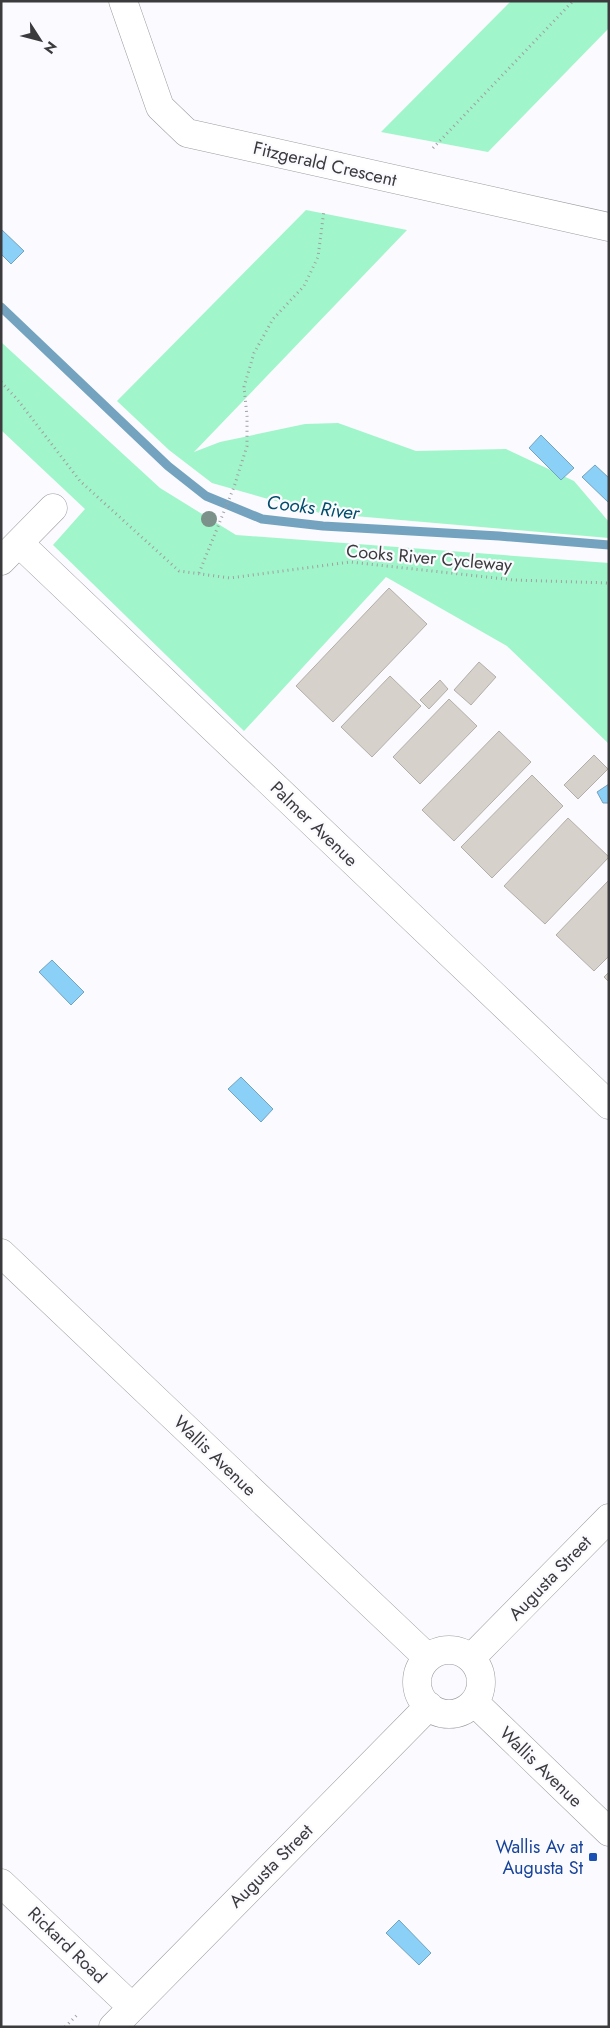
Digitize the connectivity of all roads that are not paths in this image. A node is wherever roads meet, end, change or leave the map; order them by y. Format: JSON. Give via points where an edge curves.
{"nodes":[{"id":1,"x":123,"y":1,"type":"edge"},
{"id":2,"x":609,"y":227,"type":"edge"},
{"id":3,"x":53,"y":508,"type":"dead end"},
{"id":4,"x":10,"y":552,"type":"edge"},
{"id":5,"x":609,"y":1105,"type":"edge"},
{"id":6,"x":1,"y":1253,"type":"edge"},
{"id":7,"x":609,"y":1518,"type":"edge"},
{"id":8,"x":428,"y":1658,"type":"junction"},
{"id":9,"x":471,"y":1658,"type":"junction"},
{"id":10,"x":474,"y":1702,"type":"junction"},
{"id":11,"x":429,"y":1706,"type":"junction"},
{"id":12,"x":609,"y":1832,"type":"edge"},
{"id":13,"x":1,"y":1882,"type":"edge"},
{"id":14,"x":132,"y":2007,"type":"junction"},
{"id":15,"x":113,"y":2027,"type":"edge"}],
"edges":[{"from":1,"to":2,"type":"street","name":"Fitzgerald Crescent","via":[[160,107],[187,133]]},
{"from":3,"to":4,"type":"street"},
{"from":4,"to":5,"type":"street","name":"Palmer Avenue"},
{"from":6,"to":8,"type":"street","name":"Wallis Avenue"},
{"from":7,"to":9,"type":"street","name":"Augusta Street"},
{"from":8,"to":9,"type":"street","via":[[449,1650]]},
{"from":8,"to":11,"type":"street","via":[[418,1677],[422,1698]]},
{"from":9,"to":10,"type":"street","via":[[480,1675],[479,1694]]},
{"from":10,"to":11,"type":"street","via":[[447,1714]]},
{"from":10,"to":12,"type":"street","name":"Wallis Avenue"},
{"from":11,"to":14,"type":"street","name":"Augusta Street"},
{"from":13,"to":14,"type":"street","name":"Rickard Road"},
{"from":14,"to":15,"type":"street","name":"Augusta Street"}]}
